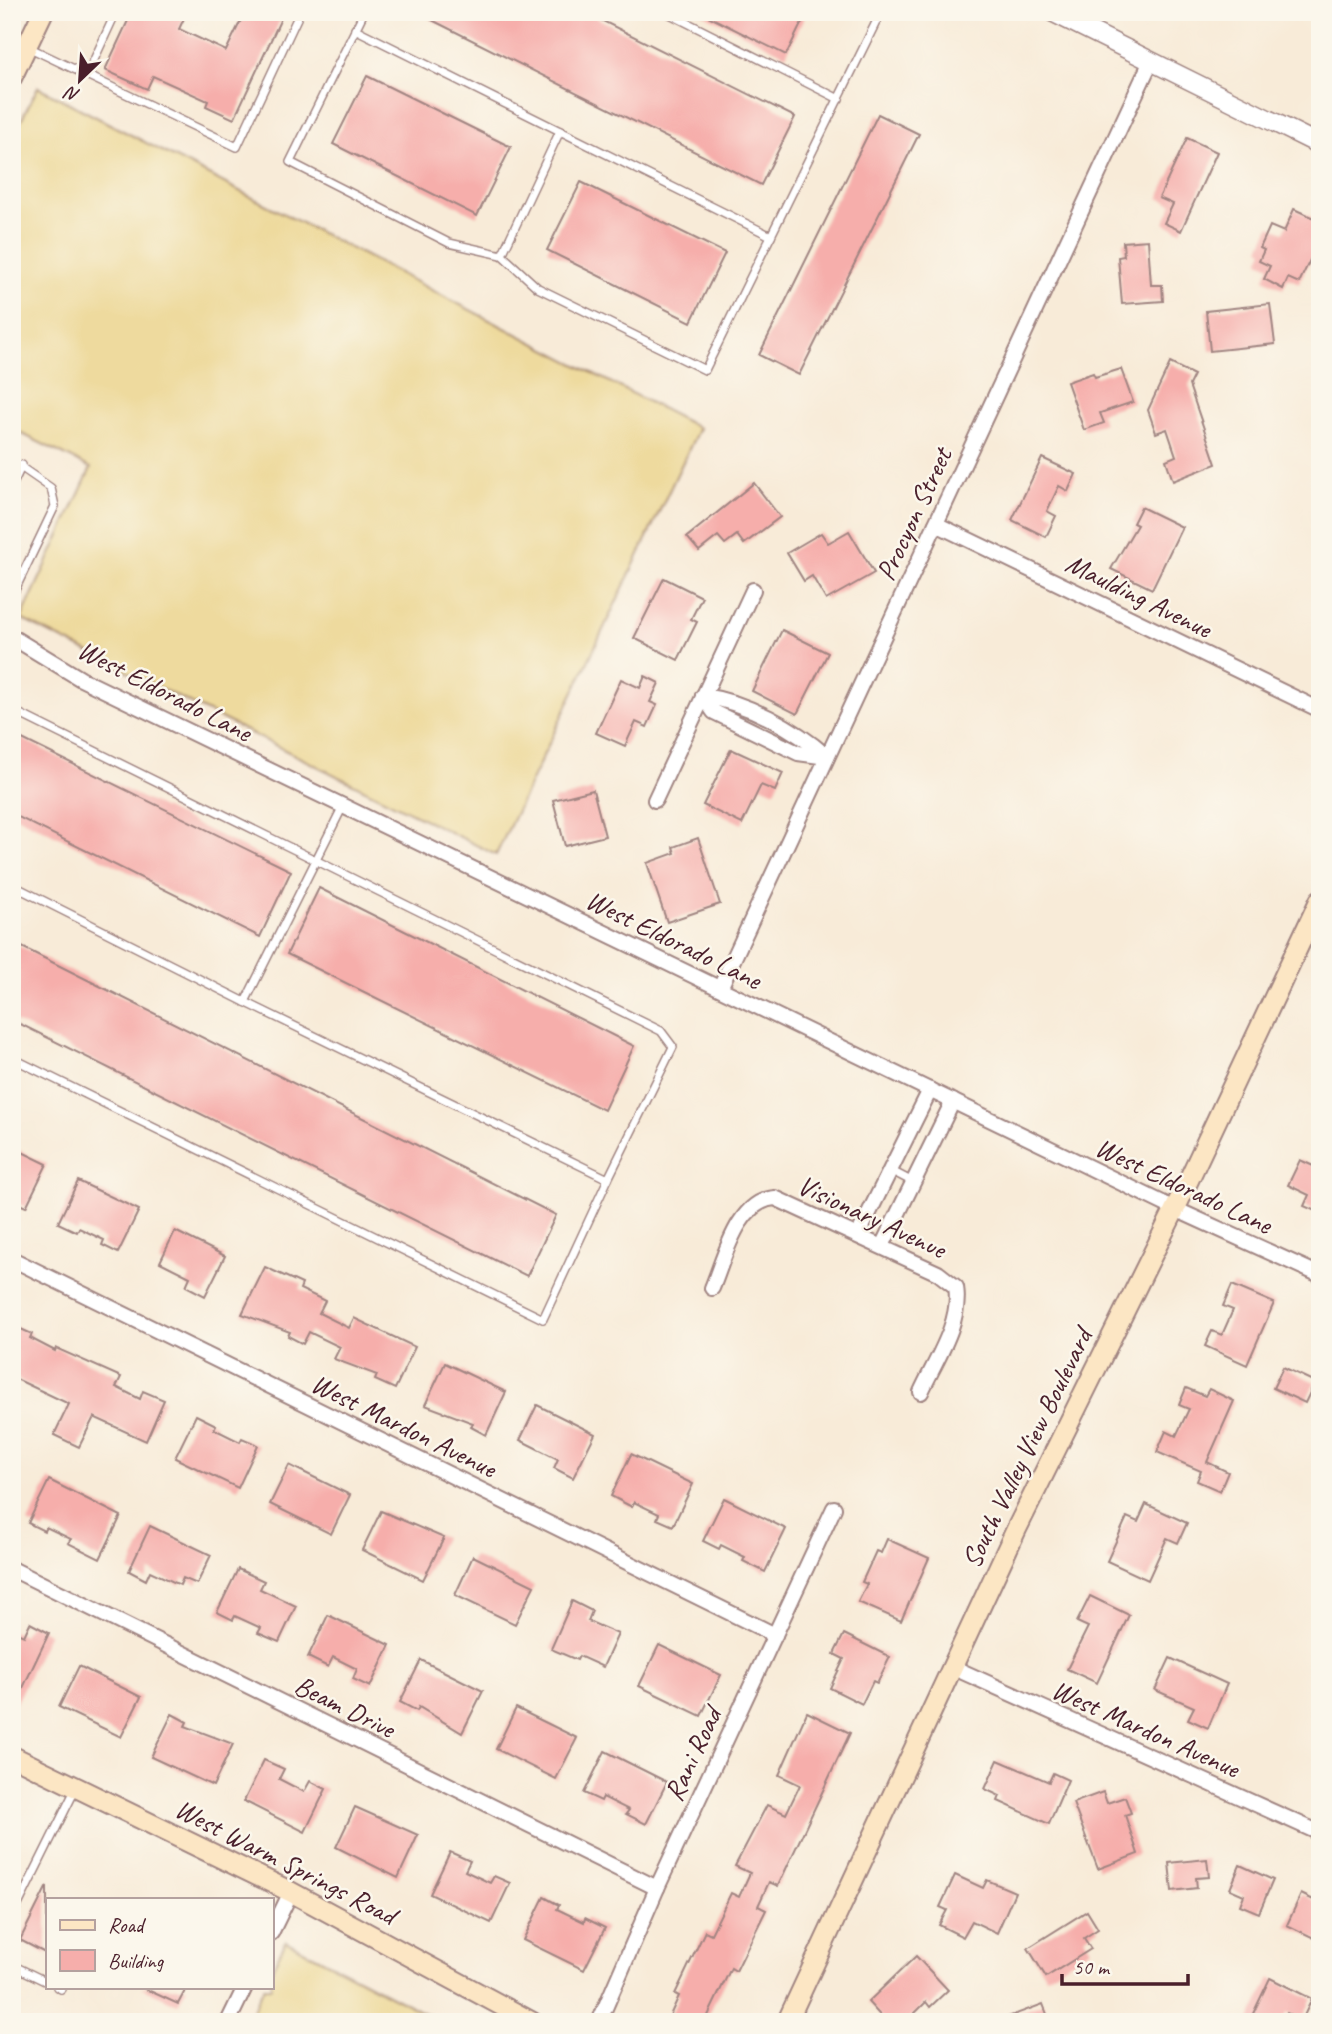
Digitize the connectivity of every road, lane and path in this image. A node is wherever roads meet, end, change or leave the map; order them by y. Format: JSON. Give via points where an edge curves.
{"nodes":[{"id":1,"x":43,"y":12,"type":"edge"},
{"id":2,"x":116,"y":12,"type":"edge"},
{"id":3,"x":300,"y":12,"type":"edge"},
{"id":4,"x":364,"y":12,"type":"edge"},
{"id":5,"x":666,"y":12,"type":"edge"},
{"id":6,"x":881,"y":12,"type":"edge"},
{"id":7,"x":1052,"y":12,"type":"edge"},
{"id":8,"x":355,"y":30,"type":"junction"},
{"id":9,"x":27,"y":46,"type":"junction"},
{"id":10,"x":1151,"y":61,"type":"junction"},
{"id":11,"x":14,"y":70,"type":"edge"},
{"id":12,"x":87,"y":75,"type":"junction"},
{"id":13,"x":839,"y":99,"type":"junction"},
{"id":14,"x":561,"y":131,"type":"junction"},
{"id":15,"x":1320,"y":145,"type":"edge"},
{"id":16,"x":771,"y":236,"type":"junction"},
{"id":17,"x":502,"y":255,"type":"junction"},
{"id":18,"x":12,"y":461,"type":"edge"},
{"id":19,"x":22,"y":465,"type":"junction"},
{"id":20,"x":12,"y":486,"type":"edge"},
{"id":21,"x":936,"y":524,"type":"junction"},
{"id":22,"x":15,"y":584,"type":"edge"},
{"id":23,"x":753,"y":590,"type":"dead end"},
{"id":24,"x":12,"y":597,"type":"edge"},
{"id":25,"x":12,"y":637,"type":"edge"},
{"id":26,"x":703,"y":696,"type":"junction"},
{"id":27,"x":12,"y":710,"type":"edge"},
{"id":28,"x":1320,"y":710,"type":"edge"},
{"id":29,"x":827,"y":757,"type":"junction"},
{"id":30,"x":654,"y":800,"type":"dead end"},
{"id":31,"x":342,"y":806,"type":"junction"},
{"id":32,"x":316,"y":860,"type":"junction"},
{"id":33,"x":12,"y":885,"type":"edge"},
{"id":34,"x":1320,"y":900,"type":"edge"},
{"id":35,"x":720,"y":988,"type":"junction"},
{"id":36,"x":245,"y":1002,"type":"junction"},
{"id":37,"x":12,"y":1058,"type":"edge"},
{"id":38,"x":930,"y":1090,"type":"junction"},
{"id":39,"x":953,"y":1101,"type":"junction"},
{"id":40,"x":890,"y":1170,"type":"junction"},
{"id":41,"x":608,"y":1179,"type":"junction"},
{"id":42,"x":913,"y":1182,"type":"junction"},
{"id":43,"x":1175,"y":1209,"type":"junction"},
{"id":44,"x":859,"y":1235,"type":"junction"},
{"id":45,"x":882,"y":1246,"type":"junction"},
{"id":46,"x":12,"y":1259,"type":"edge"},
{"id":47,"x":1320,"y":1275,"type":"edge"},
{"id":48,"x":712,"y":1288,"type":"dead end"},
{"id":49,"x":921,"y":1392,"type":"dead end"},
{"id":50,"x":834,"y":1508,"type":"dead end"},
{"id":51,"x":12,"y":1569,"type":"edge"},
{"id":52,"x":775,"y":1635,"type":"junction"},
{"id":53,"x":952,"y":1667,"type":"junction"},
{"id":54,"x":12,"y":1756,"type":"edge"},
{"id":55,"x":76,"y":1787,"type":"junction"},
{"id":56,"x":1320,"y":1833,"type":"edge"},
{"id":57,"x":657,"y":1888,"type":"junction"},
{"id":58,"x":291,"y":1892,"type":"junction"},
{"id":59,"x":12,"y":1917,"type":"edge"},
{"id":60,"x":273,"y":1929,"type":"edge"},
{"id":61,"x":12,"y":1965,"type":"edge"},
{"id":62,"x":46,"y":1982,"type":"edge"},
{"id":63,"x":245,"y":1988,"type":"edge"},
{"id":64,"x":228,"y":2022,"type":"edge"},
{"id":65,"x":532,"y":2022,"type":"edge"},
{"id":66,"x":599,"y":2022,"type":"edge"},
{"id":67,"x":787,"y":2022,"type":"edge"}],
"edges":[{"from":1,"to":9,"type":"main road"},
{"from":2,"to":12,"type":"lane"},
{"from":3,"to":12,"type":"lane","via":[[237,147]]},
{"from":4,"to":8,"type":"lane"},
{"from":5,"to":13,"type":"lane"},
{"from":6,"to":13,"type":"lane"},
{"from":7,"to":10,"type":"street"},
{"from":8,"to":14,"type":"lane"},
{"from":8,"to":17,"type":"lane","via":[[290,162],[449,243]]},
{"from":9,"to":11,"type":"main road"},
{"from":9,"to":12,"type":"lane"},
{"from":10,"to":15,"type":"street"},
{"from":10,"to":21,"type":"street","name":"Procyon Street"},
{"from":13,"to":16,"type":"lane"},
{"from":14,"to":16,"type":"lane"},
{"from":14,"to":17,"type":"lane"},
{"from":16,"to":17,"type":"lane","via":[[705,370],[538,288]]},
{"from":18,"to":19,"type":"lane"},
{"from":19,"to":20,"type":"lane"},
{"from":19,"to":22,"type":"lane","via":[[51,488],[55,506]]},
{"from":21,"to":28,"type":"street","name":"Maulding Avenue"},
{"from":21,"to":29,"type":"street","name":"Procyon Street"},
{"from":22,"to":24,"type":"lane"},
{"from":23,"to":26,"type":"street"},
{"from":25,"to":31,"type":"street","name":"West Eldorado Lane","via":[[81,679]]},
{"from":26,"to":29,"type":"street","via":[[714,712],[726,718],[798,753]]},
{"from":26,"to":30,"type":"street"},
{"from":27,"to":32,"type":"lane"},
{"from":29,"to":35,"type":"street","name":"Procyon Street"},
{"from":31,"to":32,"type":"lane"},
{"from":31,"to":35,"type":"street","name":"West Eldorado Lane"},
{"from":32,"to":36,"type":"lane"},
{"from":32,"to":41,"type":"lane","via":[[661,1031],[673,1047]]},
{"from":33,"to":36,"type":"lane"},
{"from":34,"to":43,"type":"main road","name":"South Valley View Boulevard"},
{"from":35,"to":38,"type":"street","name":"West Eldorado Lane"},
{"from":36,"to":41,"type":"lane"},
{"from":37,"to":41,"type":"lane","via":[[543,1319]]},
{"from":38,"to":39,"type":"street","name":"West Eldorado Lane"},
{"from":38,"to":40,"type":"street"},
{"from":39,"to":42,"type":"street"},
{"from":39,"to":43,"type":"street","name":"West Eldorado Lane"},
{"from":40,"to":42,"type":"lane"},
{"from":40,"to":44,"type":"street"},
{"from":42,"to":45,"type":"street"},
{"from":43,"to":47,"type":"street","name":"West Eldorado Lane"},
{"from":43,"to":53,"type":"main road","name":"South Valley View Boulevard"},
{"from":44,"to":45,"type":"street","name":"Visionary Avenue"},
{"from":44,"to":48,"type":"street","name":"Visionary Avenue","via":[[788,1201],[763,1199],[746,1211]]},
{"from":45,"to":49,"type":"street","name":"Visionary Avenue","via":[[938,1273],[956,1287],[956,1315]]},
{"from":46,"to":52,"type":"street","name":"West Mardon Avenue"},
{"from":50,"to":52,"type":"street","name":"Rani Road"},
{"from":51,"to":57,"type":"street","name":"Beam Drive"},
{"from":52,"to":57,"type":"street","name":"Rani Road"},
{"from":53,"to":56,"type":"street","name":"West Mardon Avenue"},
{"from":53,"to":67,"type":"main road","name":"South Valley View Boulevard"},
{"from":54,"to":55,"type":"main road","name":"West Warm Springs Road"},
{"from":55,"to":58,"type":"main road","name":"West Warm Springs Road"},
{"from":55,"to":59,"type":"lane"},
{"from":57,"to":66,"type":"street","name":"Rani Road"},
{"from":58,"to":60,"type":"street"},
{"from":58,"to":65,"type":"main road","name":"West Warm Springs Road"},
{"from":61,"to":62,"type":"lane"},
{"from":63,"to":64,"type":"street"}]}
